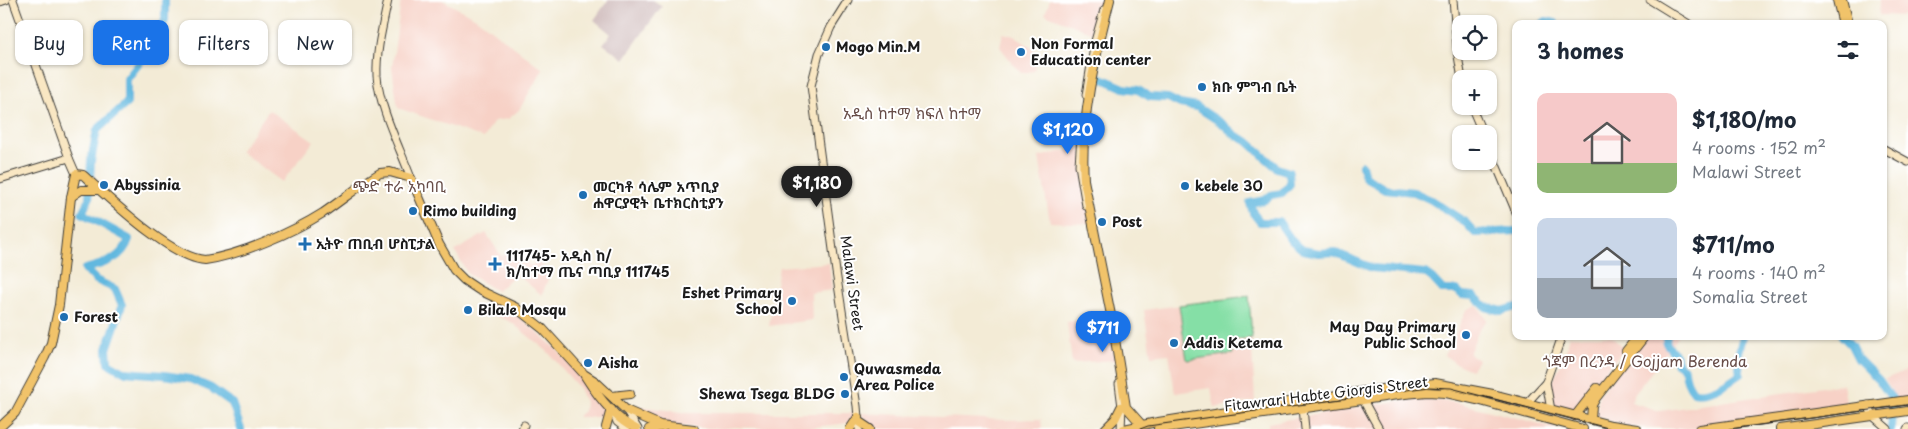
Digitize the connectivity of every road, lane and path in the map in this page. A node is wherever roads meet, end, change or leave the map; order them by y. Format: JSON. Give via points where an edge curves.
{"nodes":[{"id":1,"x":6,"y":0,"type":"edge"},
{"id":2,"x":12,"y":0,"type":"edge"},
{"id":3,"x":388,"y":0,"type":"edge"},
{"id":4,"x":848,"y":0,"type":"edge"},
{"id":5,"x":1108,"y":0,"type":"edge"},
{"id":6,"x":1453,"y":0,"type":"edge"},
{"id":7,"x":1650,"y":0,"type":"edge"},
{"id":8,"x":1837,"y":0,"type":"edge"},
{"id":9,"x":1842,"y":0,"type":"edge"},
{"id":10,"x":0,"y":2,"type":"edge"},
{"id":11,"x":1682,"y":20,"type":"edge"},
{"id":12,"x":1842,"y":20,"type":"edge"},
{"id":13,"x":1847,"y":20,"type":"edge"},
{"id":14,"x":1460,"y":70,"type":"edge"},
{"id":15,"x":1887,"y":151,"type":"edge"},
{"id":16,"x":69,"y":158,"type":"junction"},
{"id":17,"x":1908,"y":162,"type":"edge"},
{"id":18,"x":1497,"y":167,"type":"edge"},
{"id":19,"x":80,"y":174,"type":"junction"},
{"id":20,"x":412,"y":178,"type":"junction"},
{"id":21,"x":0,"y":179,"type":"edge"},
{"id":22,"x":96,"y":189,"type":"junction"},
{"id":23,"x":72,"y":197,"type":"junction"},
{"id":24,"x":1512,"y":203,"type":"edge"},
{"id":25,"x":1561,"y":340,"type":"edge"},
{"id":26,"x":1636,"y":341,"type":"edge"},
{"id":27,"x":584,"y":374,"type":"junction"},
{"id":28,"x":1546,"y":382,"type":"junction"},
{"id":29,"x":630,"y":394,"type":"dead end"},
{"id":30,"x":612,"y":396,"type":"junction"},
{"id":31,"x":1363,"y":400,"type":"junction"},
{"id":32,"x":1908,"y":400,"type":"edge"},
{"id":33,"x":1527,"y":403,"type":"junction"},
{"id":34,"x":1868,"y":405,"type":"junction"},
{"id":35,"x":1122,"y":408,"type":"junction"},
{"id":36,"x":1303,"y":408,"type":"junction"},
{"id":37,"x":612,"y":410,"type":"junction"},
{"id":38,"x":626,"y":410,"type":"junction"},
{"id":39,"x":1551,"y":410,"type":"junction"},
{"id":40,"x":1908,"y":412,"type":"edge"},
{"id":41,"x":1575,"y":416,"type":"junction"},
{"id":42,"x":1873,"y":416,"type":"junction"},
{"id":43,"x":1786,"y":417,"type":"junction"},
{"id":44,"x":1591,"y":420,"type":"junction"},
{"id":45,"x":1770,"y":420,"type":"junction"},
{"id":46,"x":859,"y":422,"type":"edge"},
{"id":47,"x":1142,"y":425,"type":"junction"},
{"id":48,"x":0,"y":427,"type":"edge"},
{"id":49,"x":606,"y":427,"type":"dead end"},
{"id":50,"x":668,"y":427,"type":"junction"},
{"id":51,"x":1789,"y":428,"type":"junction"},
{"id":52,"x":626,"y":429,"type":"edge"},
{"id":53,"x":637,"y":429,"type":"edge"},
{"id":54,"x":649,"y":429,"type":"edge"},
{"id":55,"x":694,"y":429,"type":"edge"},
{"id":56,"x":850,"y":429,"type":"edge"},
{"id":57,"x":870,"y":429,"type":"edge"},
{"id":58,"x":1105,"y":429,"type":"edge"},
{"id":59,"x":1126,"y":429,"type":"edge"},
{"id":60,"x":1158,"y":429,"type":"edge"},
{"id":61,"x":1306,"y":429,"type":"edge"},
{"id":62,"x":1379,"y":429,"type":"edge"},
{"id":63,"x":1583,"y":429,"type":"edge"},
{"id":64,"x":1637,"y":429,"type":"edge"},
{"id":65,"x":1700,"y":429,"type":"edge"},
{"id":66,"x":1766,"y":429,"type":"edge"},
{"id":67,"x":1780,"y":429,"type":"edge"},
{"id":68,"x":1888,"y":429,"type":"edge"}],
"edges":[{"from":1,"to":10,"type":"main road"},
{"from":2,"to":16,"type":"main road"},
{"from":3,"to":20,"type":"main road","via":[[378,45],[378,83]]},
{"from":4,"to":46,"type":"main road","name":"Malawi Street","via":[[819,54],[811,86]]},
{"from":5,"to":35,"type":"main road","via":[[1089,70],[1079,165]]},
{"from":5,"to":47,"type":"main road","via":[[1097,48],[1082,158],[1126,407]]},
{"from":6,"to":14,"type":"main road"},
{"from":7,"to":11,"type":"main road"},
{"from":8,"to":12,"type":"main road"},
{"from":9,"to":13,"type":"main road"},
{"from":15,"to":17,"type":"main road"},
{"from":16,"to":19,"type":"main road"},
{"from":16,"to":21,"type":"main road"},
{"from":18,"to":24,"type":"main road"},
{"from":19,"to":22,"type":"main road"},
{"from":19,"to":23,"type":"main road"},
{"from":20,"to":22,"type":"main road","via":[[390,172],[380,173],[296,227],[248,248],[206,260],[185,254],[145,229]]},
{"from":20,"to":27,"type":"main road","via":[[436,239],[454,270],[479,290],[515,307],[543,329]]},
{"from":22,"to":23,"type":"main road","via":[[81,190]]},
{"from":23,"to":48,"type":"main road","via":[[51,343],[15,413]]},
{"from":25,"to":28,"type":"main road"},
{"from":26,"to":41,"type":"main road"},
{"from":26,"to":44,"type":"main road","via":[[1592,405]]},
{"from":27,"to":30,"type":"main road"},
{"from":27,"to":37,"type":"main road"},
{"from":28,"to":33,"type":"main road"},
{"from":28,"to":39,"type":"main road"},
{"from":29,"to":30,"type":"main road"},
{"from":30,"to":38,"type":"main road"},
{"from":31,"to":36,"type":"main road","name":"Fitawrari Habte Giorgis Street"},
{"from":31,"to":62,"type":"main road"},
{"from":31,"to":63,"type":"main road","name":"Fitawrari Habte Giorgis Street","via":[[1412,393],[1446,393]]},
{"from":32,"to":34,"type":"main road"},
{"from":33,"to":39,"type":"main road"},
{"from":33,"to":47,"type":"main road","via":[[1435,383]]},
{"from":34,"to":42,"type":"main road"},
{"from":34,"to":43,"type":"main road"},
{"from":35,"to":58,"type":"main road"},
{"from":35,"to":59,"type":"main road"},
{"from":36,"to":60,"type":"main road","name":"Fitawrari Habte Giorgis Street"},
{"from":36,"to":61,"type":"main road"},
{"from":37,"to":49,"type":"main road"},
{"from":37,"to":52,"type":"main road","via":[[617,422]]},
{"from":37,"to":53,"type":"main road"},
{"from":38,"to":50,"type":"main road"},
{"from":38,"to":53,"type":"main road"},
{"from":39,"to":41,"type":"main road"},
{"from":40,"to":42,"type":"main road"},
{"from":41,"to":44,"type":"main road"},
{"from":42,"to":51,"type":"main road"},
{"from":42,"to":68,"type":"main road"},
{"from":43,"to":45,"type":"main road"},
{"from":43,"to":51,"type":"main road"},
{"from":44,"to":64,"type":"main road"},
{"from":45,"to":65,"type":"main road"},
{"from":45,"to":66,"type":"main road"},
{"from":46,"to":56,"type":"main road"},
{"from":46,"to":57,"type":"main road"},
{"from":47,"to":59,"type":"main road"},
{"from":50,"to":54,"type":"main road"},
{"from":50,"to":55,"type":"main road"},
{"from":51,"to":67,"type":"main road"}]}
